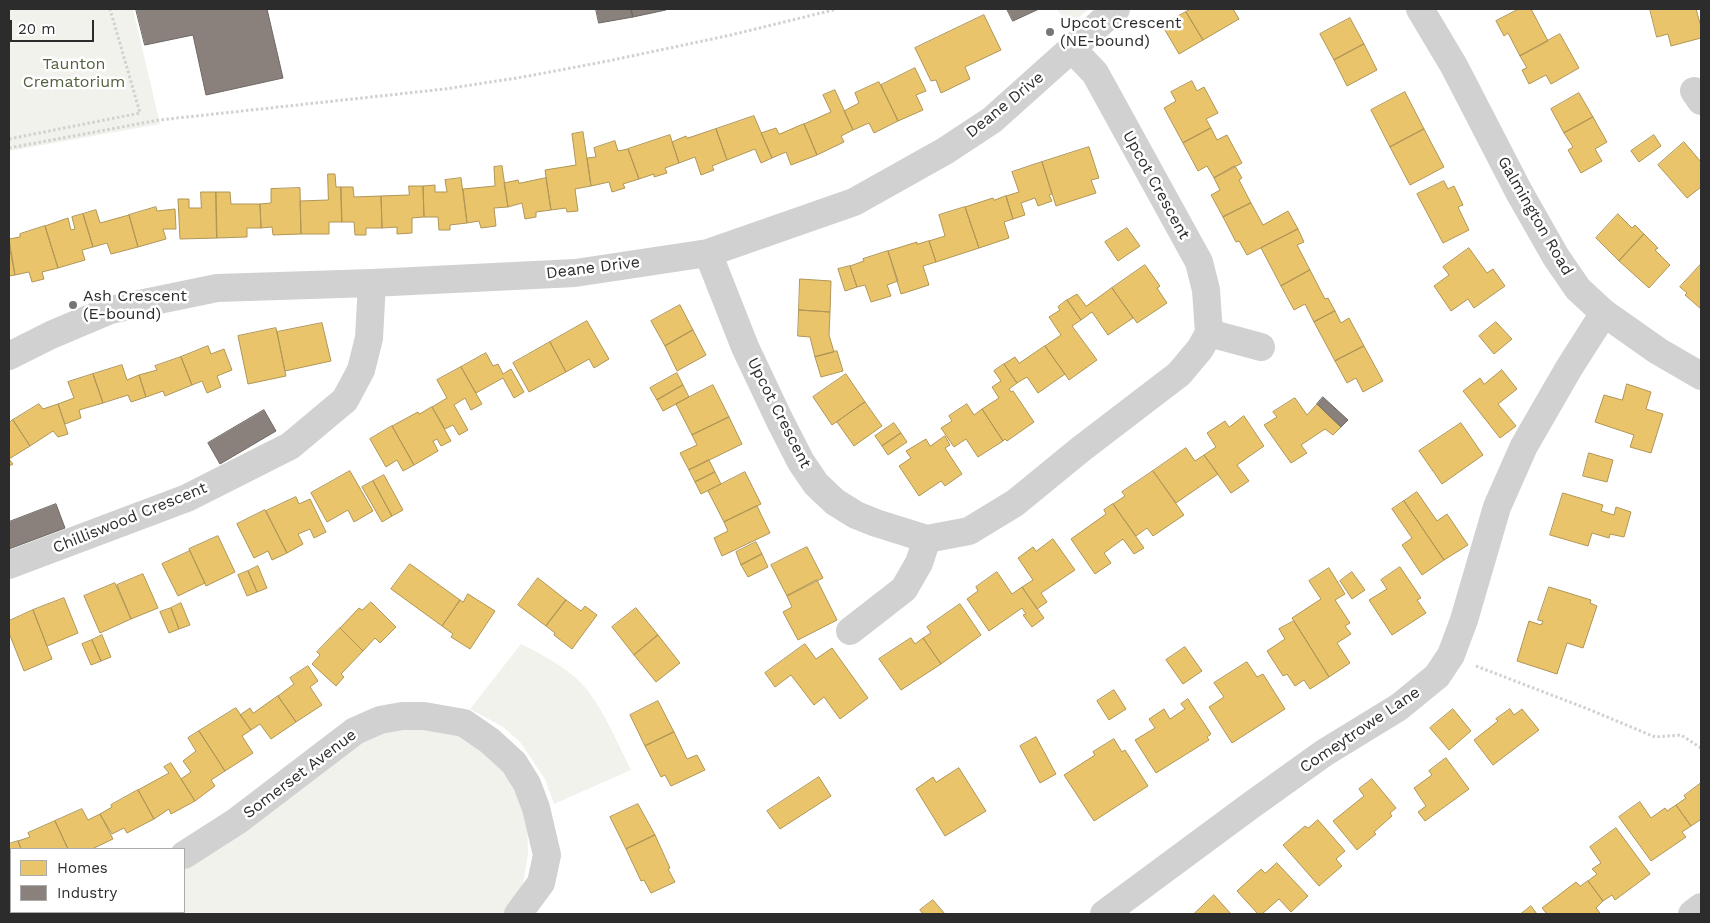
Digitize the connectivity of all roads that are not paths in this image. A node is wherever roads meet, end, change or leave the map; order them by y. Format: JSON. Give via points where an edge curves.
{"nodes":[{"id":1,"x":1116,"y":9,"type":"edge"},
{"id":2,"x":1420,"y":9,"type":"edge"},
{"id":3,"x":1072,"y":50,"type":"junction"},
{"id":4,"x":708,"y":253,"type":"junction"},
{"id":5,"x":372,"y":283,"type":"junction"},
{"id":6,"x":1604,"y":313,"type":"junction"},
{"id":7,"x":1208,"y":333,"type":"junction"},
{"id":8,"x":1261,"y":347,"type":"dead end"},
{"id":9,"x":9,"y":356,"type":"edge"},
{"id":10,"x":1701,"y":376,"type":"edge"},
{"id":11,"x":927,"y":539,"type":"junction"},
{"id":12,"x":9,"y":565,"type":"edge"},
{"id":13,"x":850,"y":631,"type":"dead end"},
{"id":14,"x":185,"y":854,"type":"edge"},
{"id":15,"x":1701,"y":908,"type":"edge"},
{"id":16,"x":518,"y":914,"type":"edge"},
{"id":17,"x":1104,"y":914,"type":"edge"},
{"id":18,"x":1692,"y":914,"type":"edge"}],
"edges":[{"from":1,"to":3,"type":"street","name":"Deane Drive"},
{"from":2,"to":6,"type":"street","name":"Galmington Road","via":[[1556,257],[1578,289]]},
{"from":3,"to":4,"type":"street","name":"Deane Drive","via":[[992,120],[945,151],[854,202]]},
{"from":3,"to":7,"type":"street","name":"Upcot Crescent","via":[[1095,73],[1199,262],[1206,290]]},
{"from":4,"to":5,"type":"street","name":"Deane Drive","via":[[575,272]]},
{"from":4,"to":11,"type":"street","name":"Upcot Crescent","via":[[779,419],[816,484],[835,502],[856,515]]},
{"from":5,"to":9,"type":"street","name":"Deane Drive","via":[[217,288],[110,310]]},
{"from":5,"to":12,"type":"street","name":"Chilliswood Crescent","via":[[368,338],[361,370],[345,400],[290,446],[187,498]]},
{"from":6,"to":10,"type":"street","name":"Galmington Road"},
{"from":6,"to":17,"type":"street","name":"Comeytrowe Lane","via":[[1524,446],[1497,507],[1452,655],[1438,676],[1399,707],[1324,753]]},
{"from":7,"to":8,"type":"street"},
{"from":7,"to":11,"type":"street","name":"Upcot Crescent","via":[[1200,349],[1179,374],[1015,504],[969,531]]},
{"from":11,"to":13,"type":"street","via":[[919,563],[904,589]]},
{"from":14,"to":16,"type":"street","name":"Somerset Avenue","via":[[237,821],[355,731],[380,720],[402,716],[464,723],[514,763],[536,808],[547,855],[541,882]]},
{"from":15,"to":18,"type":"street"}]}
